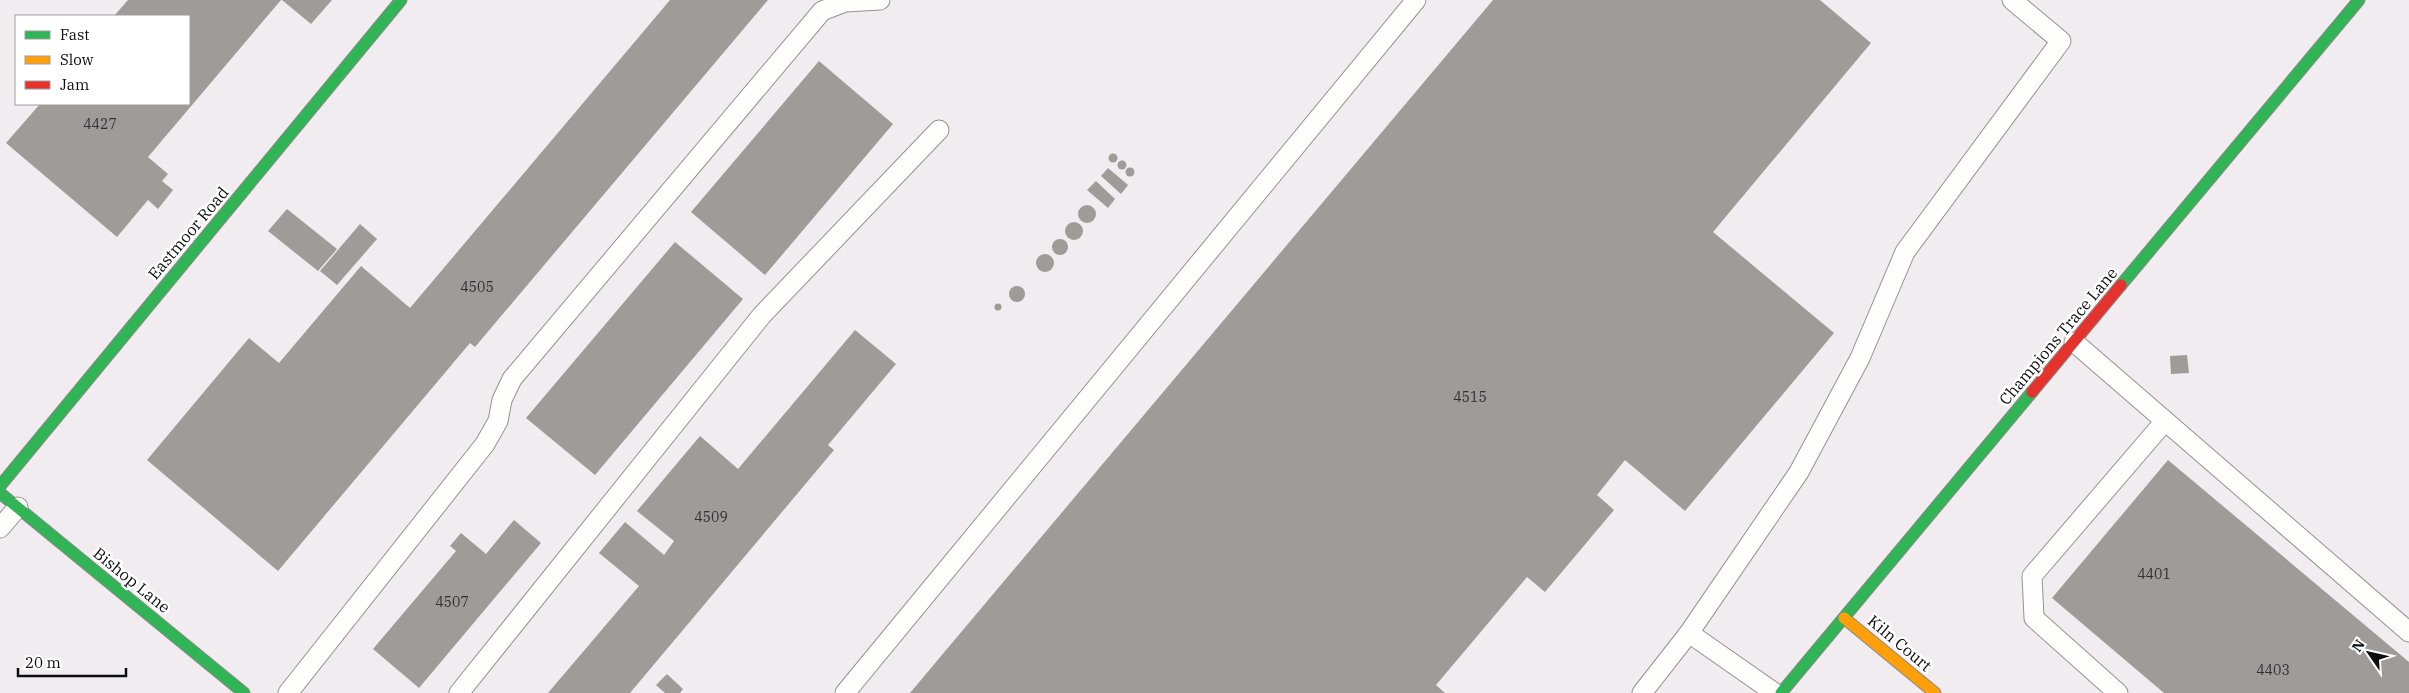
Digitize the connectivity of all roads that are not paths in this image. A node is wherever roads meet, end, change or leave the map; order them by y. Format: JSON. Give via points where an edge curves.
{"nodes":[{"id":1,"x":401,"y":0,"type":"edge"},
{"id":2,"x":880,"y":0,"type":"edge"},
{"id":3,"x":1416,"y":0,"type":"edge"},
{"id":4,"x":2012,"y":0,"type":"edge"},
{"id":5,"x":2360,"y":0,"type":"edge"},
{"id":6,"x":939,"y":130,"type":"dead end"},
{"id":7,"x":2074,"y":342,"type":"junction"},
{"id":8,"x":2165,"y":420,"type":"junction"},
{"id":9,"x":0,"y":486,"type":"edge"},
{"id":10,"x":0,"y":493,"type":"edge"},
{"id":11,"x":18,"y":508,"type":"junction"},
{"id":12,"x":0,"y":528,"type":"edge"},
{"id":13,"x":1844,"y":618,"type":"junction"},
{"id":14,"x":2409,"y":632,"type":"edge"},
{"id":15,"x":1689,"y":633,"type":"junction"},
{"id":16,"x":244,"y":693,"type":"edge"},
{"id":17,"x":288,"y":693,"type":"edge"},
{"id":18,"x":460,"y":693,"type":"edge"},
{"id":19,"x":845,"y":693,"type":"edge"},
{"id":20,"x":1642,"y":693,"type":"edge"},
{"id":21,"x":1775,"y":693,"type":"edge"},
{"id":22,"x":1781,"y":693,"type":"edge"},
{"id":23,"x":1935,"y":693,"type":"edge"},
{"id":24,"x":2118,"y":693,"type":"edge"}],
"edges":[{"from":1,"to":9,"type":"street","name":"Eastmoor Road"},
{"from":2,"to":17,"type":"lane","via":[[845,2],[822,11],[512,379],[502,400],[498,421],[485,444]]},
{"from":3,"to":19,"type":"lane"},
{"from":4,"to":15,"type":"lane","via":[[2061,41],[1905,252],[1860,358],[1799,472]]},
{"from":5,"to":7,"type":"street","name":"Champions Trace Lane"},
{"from":6,"to":18,"type":"lane","via":[[762,315]]},
{"from":7,"to":8,"type":"lane"},
{"from":7,"to":13,"type":"street","name":"Champions Trace Lane"},
{"from":8,"to":14,"type":"lane"},
{"from":8,"to":24,"type":"lane","via":[[2032,576],[2034,618]]},
{"from":10,"to":11,"type":"street","name":"Bishop Lane"},
{"from":11,"to":12,"type":"lane"},
{"from":11,"to":16,"type":"street","name":"Bishop Lane"},
{"from":13,"to":22,"type":"street","name":"Champions Trace Lane"},
{"from":13,"to":23,"type":"street","name":"Kiln Court"},
{"from":15,"to":20,"type":"lane"},
{"from":15,"to":21,"type":"lane"}]}
